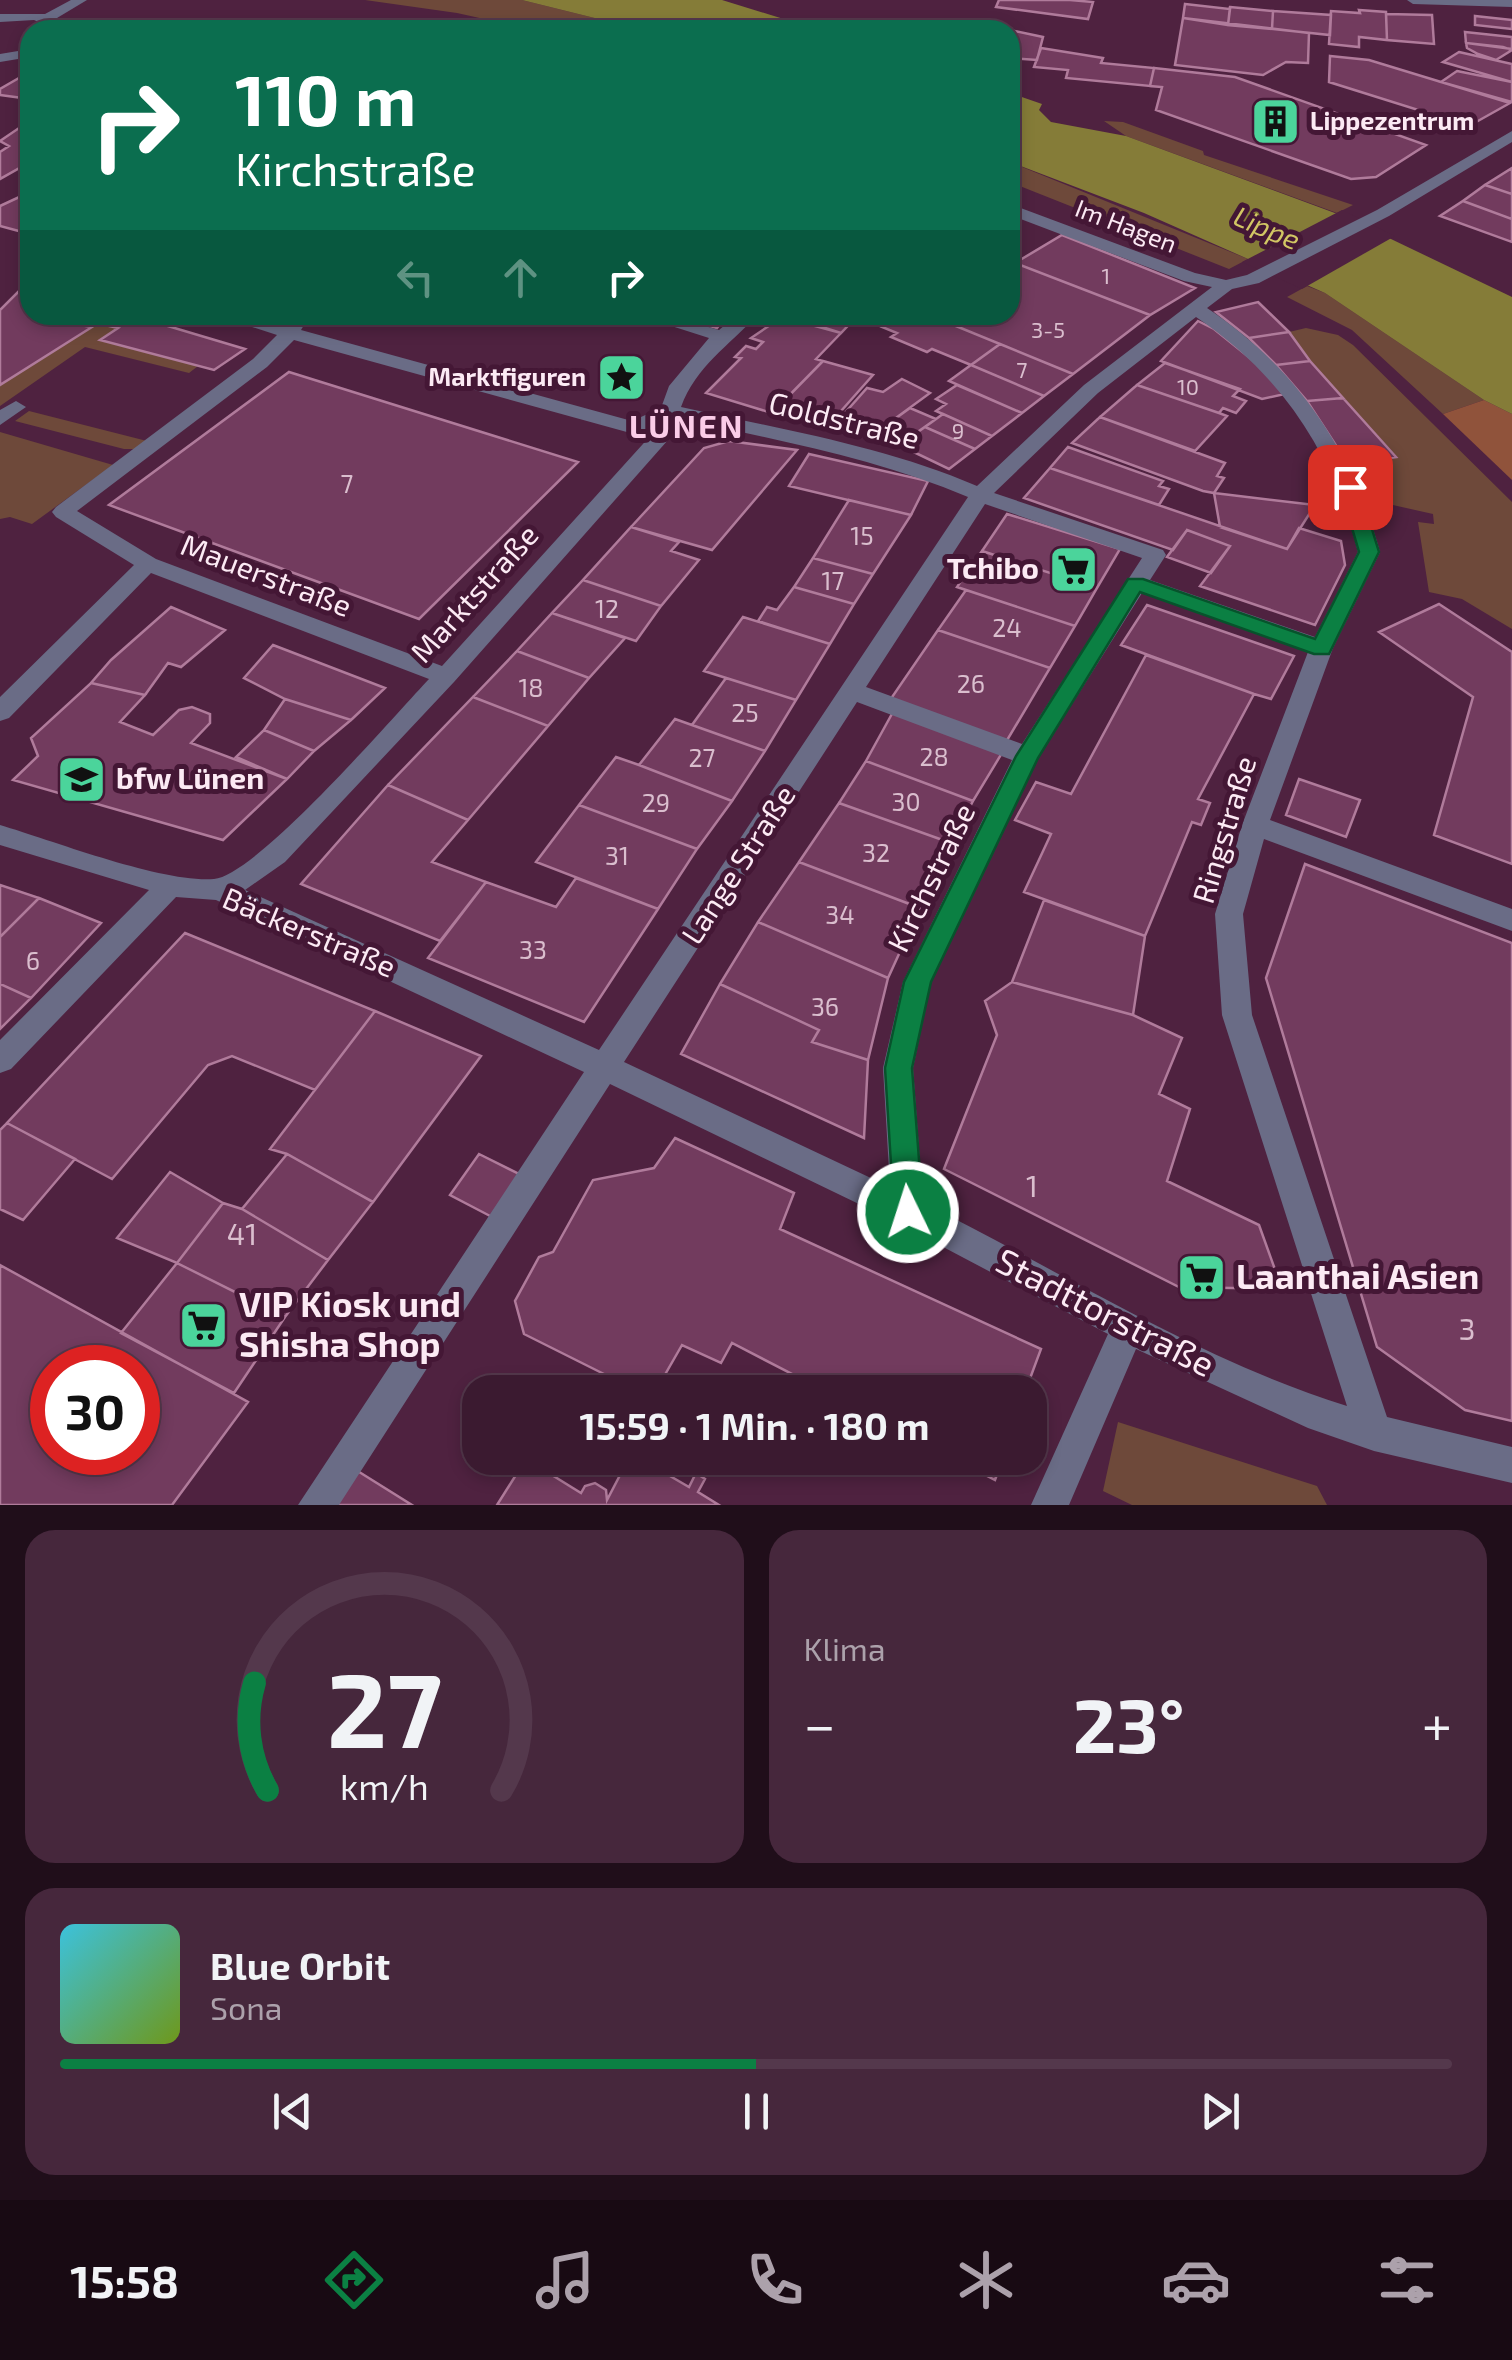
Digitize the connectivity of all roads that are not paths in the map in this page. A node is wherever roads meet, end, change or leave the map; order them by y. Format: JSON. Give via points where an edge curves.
{"nodes":[{"id":1,"x":81,"y":0,"type":"edge"},
{"id":2,"x":1412,"y":0,"type":"edge"},
{"id":3,"x":1512,"y":3,"type":"edge"},
{"id":4,"x":0,"y":18,"type":"edge"},
{"id":5,"x":46,"y":18,"type":"junction"},
{"id":6,"x":52,"y":20,"type":"edge"},
{"id":7,"x":1510,"y":139,"type":"edge"},
{"id":8,"x":1020,"y":212,"type":"edge"},
{"id":9,"x":1226,"y":285,"type":"junction"},
{"id":10,"x":1193,"y":308,"type":"junction"},
{"id":11,"x":294,"y":325,"type":"edge"},
{"id":12,"x":298,"y":325,"type":"edge"},
{"id":13,"x":692,"y":325,"type":"edge"},
{"id":14,"x":736,"y":325,"type":"edge"},
{"id":15,"x":722,"y":336,"type":"junction"},
{"id":16,"x":671,"y":411,"type":"junction"},
{"id":17,"x":980,"y":496,"type":"junction"},
{"id":18,"x":148,"y":564,"type":"junction"},
{"id":19,"x":1136,"y":583,"type":"junction"},
{"id":20,"x":1321,"y":648,"type":"junction"},
{"id":21,"x":446,"y":676,"type":"junction"},
{"id":22,"x":852,"y":691,"type":"junction"},
{"id":23,"x":0,"y":712,"type":"edge"},
{"id":24,"x":1027,"y":756,"type":"junction"},
{"id":25,"x":1255,"y":825,"type":"junction"},
{"id":26,"x":0,"y":835,"type":"edge"},
{"id":27,"x":170,"y":886,"type":"junction"},
{"id":28,"x":218,"y":890,"type":"junction"},
{"id":29,"x":1512,"y":920,"type":"edge"},
{"id":30,"x":0,"y":1060,"type":"edge"},
{"id":31,"x":606,"y":1066,"type":"junction"},
{"id":32,"x":908,"y":1212,"type":"junction"},
{"id":33,"x":1128,"y":1328,"type":"junction"},
{"id":34,"x":1374,"y":1434,"type":"junction"},
{"id":35,"x":1512,"y":1465,"type":"edge"},
{"id":36,"x":317,"y":1505,"type":"edge"},
{"id":37,"x":1050,"y":1505,"type":"edge"}],
"edges":[{"from":1,"to":5,"type":"street"},
{"from":2,"to":3,"type":"street"},
{"from":4,"to":5,"type":"street"},
{"from":5,"to":6,"type":"street"},
{"from":7,"to":9,"type":"street","via":[[1383,214],[1253,279]]},
{"from":8,"to":9,"type":"street","name":"Im Hagen"},
{"from":9,"to":10,"type":"street","name":"Lange Straße"},
{"from":10,"to":17,"type":"street","name":"Lange Straße","via":[[1091,389]]},
{"from":10,"to":20,"type":"street","name":"Ringstraße","via":[[1260,356],[1299,403],[1350,487],[1369,552]]},
{"from":11,"to":18,"type":"street","via":[[63,512]]},
{"from":12,"to":16,"type":"street","via":[[634,428]]},
{"from":13,"to":15,"type":"street"},
{"from":14,"to":15,"type":"street","name":"Marktstraße"},
{"from":15,"to":16,"type":"street","name":"Marktstraße","via":[[679,386]]},
{"from":16,"to":17,"type":"street","name":"Goldstraße","via":[[901,466]]},
{"from":16,"to":21,"type":"street","name":"Marktstraße","via":[[661,436]]},
{"from":17,"to":19,"type":"street","name":"Kirchstraße","via":[[1154,554]]},
{"from":17,"to":22,"type":"street","name":"Lange Straße"},
{"from":18,"to":21,"type":"street","name":"Mauerstraße"},
{"from":18,"to":23,"type":"street","name":"Mauerstraße"},
{"from":19,"to":20,"type":"street"},
{"from":19,"to":24,"type":"street","name":"Kirchstraße"},
{"from":20,"to":25,"type":"street","name":"Ringstraße"},
{"from":21,"to":28,"type":"street","name":"Marktstraße","via":[[276,855]]},
{"from":22,"to":24,"type":"street"},
{"from":22,"to":31,"type":"street","name":"Lange Straße"},
{"from":24,"to":32,"type":"street","name":"Kirchstraße","via":[[918,982],[898,1068]]},
{"from":25,"to":29,"type":"street"},
{"from":25,"to":34,"type":"street","name":"Ringstraße","via":[[1230,914],[1237,1015]]},
{"from":26,"to":27,"type":"street","name":"Bäckerstraße"},
{"from":27,"to":28,"type":"street","name":"Bäckerstraße"},
{"from":27,"to":30,"type":"street"},
{"from":28,"to":31,"type":"street","name":"Bäckerstraße"},
{"from":31,"to":32,"type":"street","name":"Stadttorstraße"},
{"from":31,"to":36,"type":"street","name":"Lange Straße"},
{"from":32,"to":33,"type":"street","name":"Stadttorstraße"},
{"from":33,"to":34,"type":"street","name":"Stadttorstraße","via":[[1282,1400]]},
{"from":33,"to":37,"type":"street"},
{"from":34,"to":35,"type":"street","name":"Stadttorstraße"}]}
